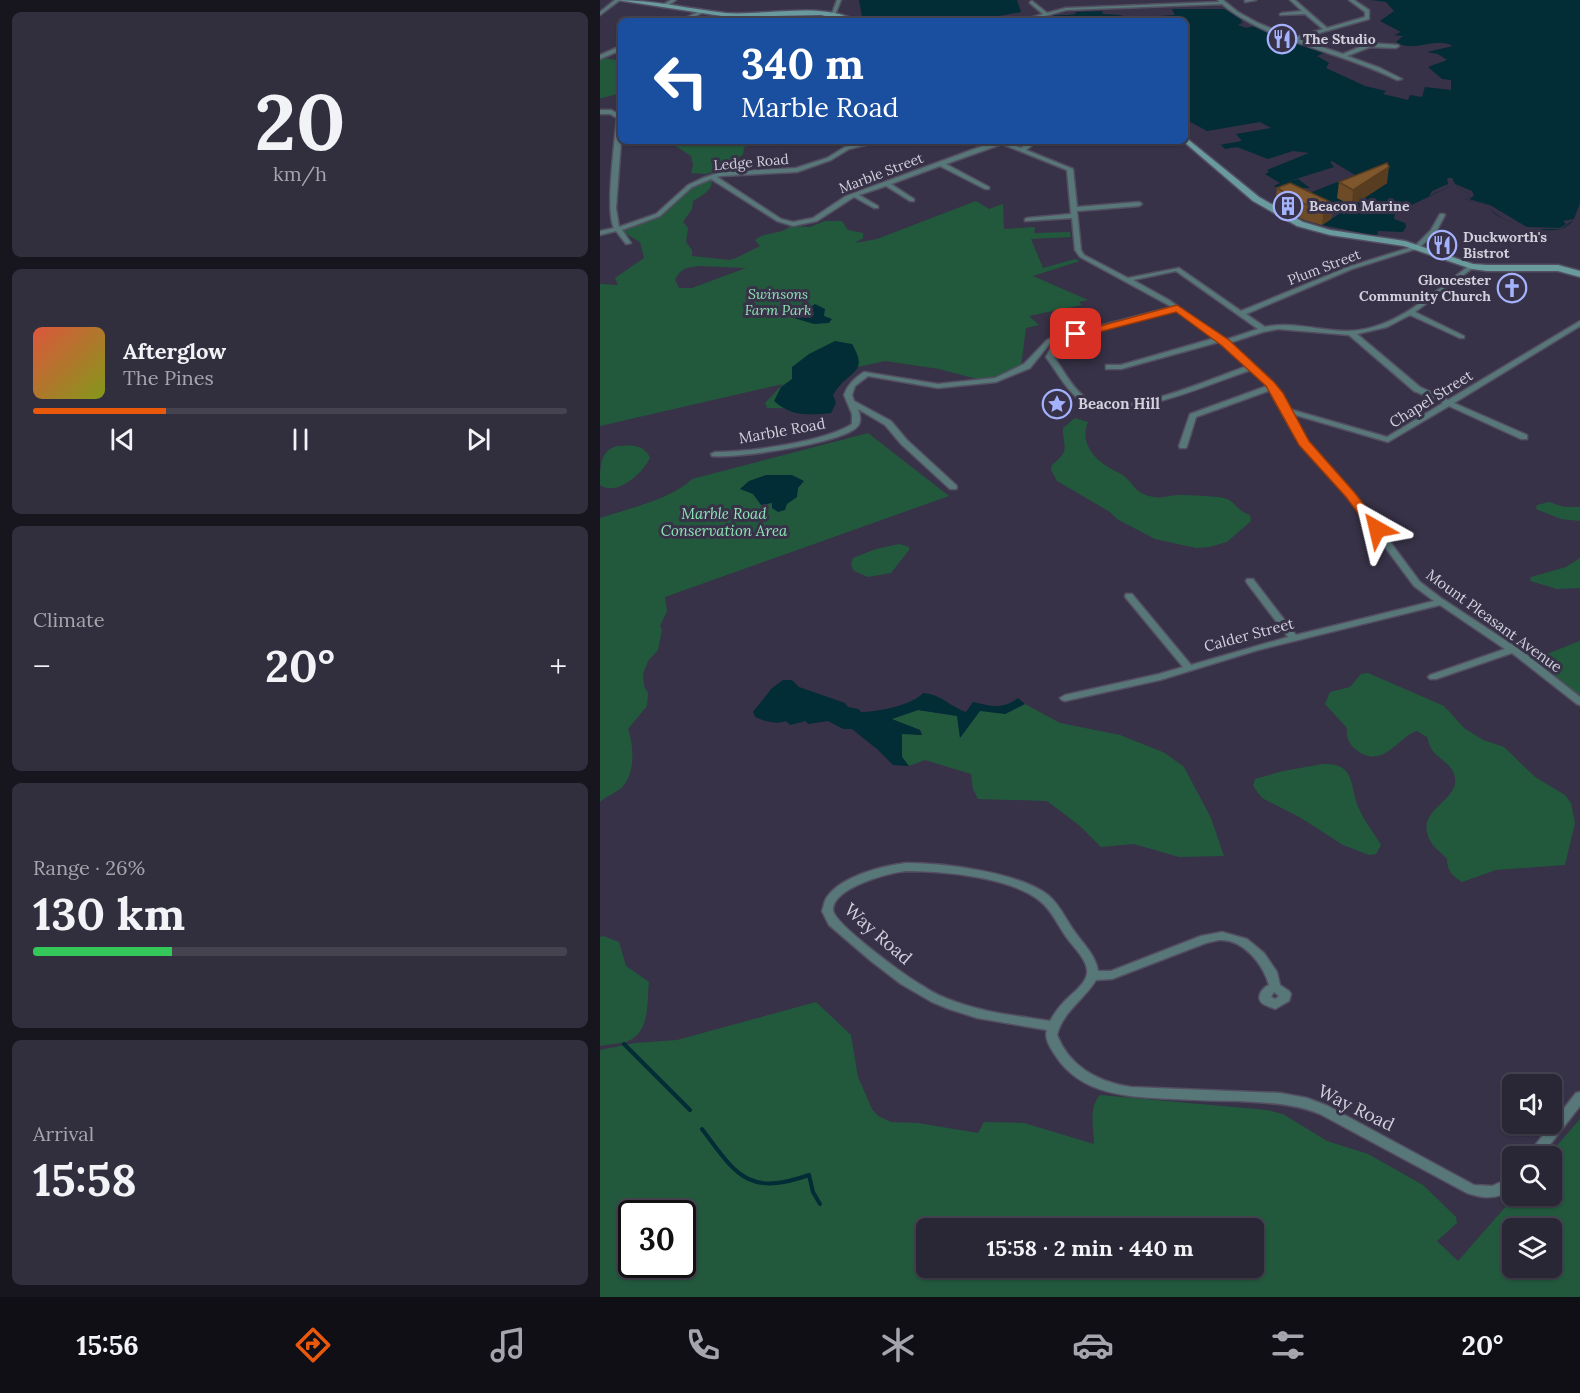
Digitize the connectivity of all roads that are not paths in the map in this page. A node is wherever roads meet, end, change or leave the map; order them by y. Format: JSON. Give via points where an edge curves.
{"nodes":[{"id":1,"x":619,"y":0,"type":"edge"},
{"id":2,"x":674,"y":0,"type":"edge"},
{"id":3,"x":839,"y":0,"type":"edge"},
{"id":4,"x":1072,"y":0,"type":"edge"},
{"id":5,"x":1095,"y":0,"type":"edge"},
{"id":6,"x":1254,"y":0,"type":"edge"},
{"id":7,"x":1292,"y":0,"type":"edge"},
{"id":8,"x":1351,"y":0,"type":"edge"},
{"id":9,"x":1247,"y":1,"type":"edge"},
{"id":10,"x":1032,"y":2,"type":"dead end"},
{"id":11,"x":1222,"y":2,"type":"edge"},
{"id":12,"x":664,"y":6,"type":"junction"},
{"id":13,"x":1071,"y":7,"type":"junction"},
{"id":14,"x":1062,"y":10,"type":"junction"},
{"id":15,"x":602,"y":12,"type":"edge"},
{"id":16,"x":702,"y":12,"type":"junction"},
{"id":17,"x":1307,"y":12,"type":"junction"},
{"id":18,"x":1046,"y":14,"type":"junction"},
{"id":19,"x":1282,"y":14,"type":"dead end"},
{"id":20,"x":833,"y":15,"type":"junction"},
{"id":21,"x":688,"y":18,"type":"edge"},
{"id":22,"x":844,"y":18,"type":"edge"},
{"id":23,"x":1032,"y":18,"type":"edge"},
{"id":24,"x":600,"y":19,"type":"edge"},
{"id":25,"x":1327,"y":30,"type":"junction"},
{"id":26,"x":1294,"y":38,"type":"junction"},
{"id":27,"x":1396,"y":46,"type":"dead end"},
{"id":28,"x":618,"y":49,"type":"edge"},
{"id":29,"x":1346,"y":55,"type":"junction"},
{"id":30,"x":600,"y":57,"type":"edge"},
{"id":31,"x":1399,"y":79,"type":"dead end"},
{"id":32,"x":600,"y":112,"type":"edge"},
{"id":33,"x":618,"y":116,"type":"edge"},
{"id":34,"x":1188,"y":142,"type":"edge"},
{"id":35,"x":618,"y":143,"type":"edge"},
{"id":36,"x":865,"y":144,"type":"edge"},
{"id":37,"x":996,"y":144,"type":"edge"},
{"id":38,"x":1006,"y":144,"type":"edge"},
{"id":39,"x":1030,"y":144,"type":"edge"},
{"id":40,"x":1022,"y":150,"type":"junction"},
{"id":41,"x":941,"y":164,"type":"junction"},
{"id":42,"x":712,"y":177,"type":"junction"},
{"id":43,"x":886,"y":183,"type":"junction"},
{"id":44,"x":987,"y":188,"type":"dead end"},
{"id":45,"x":855,"y":195,"type":"junction"},
{"id":46,"x":912,"y":200,"type":"dead end"},
{"id":47,"x":1139,"y":204,"type":"dead end"},
{"id":48,"x":876,"y":207,"type":"dead end"},
{"id":49,"x":1075,"y":213,"type":"junction"},
{"id":50,"x":1442,"y":215,"type":"dead end"},
{"id":51,"x":1027,"y":220,"type":"dead end"},
{"id":52,"x":619,"y":229,"type":"junction"},
{"id":53,"x":600,"y":232,"type":"edge"},
{"id":54,"x":628,"y":243,"type":"dead end"},
{"id":55,"x":1417,"y":248,"type":"junction"},
{"id":56,"x":1472,"y":266,"type":"junction"},
{"id":57,"x":1580,"y":274,"type":"edge"},
{"id":58,"x":1126,"y":280,"type":"junction"},
{"id":59,"x":1177,"y":308,"type":"junction"},
{"id":60,"x":1409,"y":312,"type":"junction"},
{"id":61,"x":1242,"y":313,"type":"junction"},
{"id":62,"x":1580,"y":323,"type":"edge"},
{"id":63,"x":1264,"y":330,"type":"junction"},
{"id":64,"x":1076,"y":334,"type":"junction"},
{"id":65,"x":1352,"y":334,"type":"junction"},
{"id":66,"x":1462,"y":337,"type":"dead end"},
{"id":67,"x":1223,"y":341,"type":"junction"},
{"id":68,"x":1109,"y":367,"type":"dead end"},
{"id":69,"x":1253,"y":367,"type":"junction"},
{"id":70,"x":1272,"y":387,"type":"junction"},
{"id":71,"x":851,"y":402,"type":"junction"},
{"id":72,"x":1450,"y":403,"type":"junction"},
{"id":73,"x":1286,"y":410,"type":"junction"},
{"id":74,"x":1524,"y":437,"type":"dead end"},
{"id":75,"x":1183,"y":447,"type":"dead end"},
{"id":76,"x":715,"y":454,"type":"dead end"},
{"id":77,"x":953,"y":487,"type":"dead end"},
{"id":78,"x":1250,"y":580,"type":"dead end"},
{"id":79,"x":1129,"y":596,"type":"dead end"},
{"id":80,"x":1441,"y":603,"type":"junction"},
{"id":81,"x":1293,"y":638,"type":"junction"},
{"id":82,"x":1513,"y":649,"type":"junction"},
{"id":83,"x":1188,"y":667,"type":"junction"},
{"id":84,"x":1433,"y":677,"type":"dead end"},
{"id":85,"x":1065,"y":698,"type":"dead end"},
{"id":86,"x":1580,"y":702,"type":"edge"},
{"id":87,"x":1093,"y":976,"type":"junction"},
{"id":88,"x":1275,"y":987,"type":"dead end"},
{"id":89,"x":1053,"y":1026,"type":"junction"},
{"id":90,"x":1580,"y":1097,"type":"edge"},
{"id":91,"x":1542,"y":1146,"type":"edge"},
{"id":92,"x":1502,"y":1189,"type":"edge"}],
"edges":[{"from":1,"to":12,"type":"main road"},
{"from":1,"to":15,"type":"street"},
{"from":2,"to":12,"type":"street"},
{"from":3,"to":20,"type":"street"},
{"from":4,"to":13,"type":"street"},
{"from":5,"to":13,"type":"street"},
{"from":6,"to":9,"type":"street"},
{"from":7,"to":17,"type":"street"},
{"from":8,"to":25,"type":"street","via":[[1367,11],[1367,18]]},
{"from":10,"to":18,"type":"street"},
{"from":11,"to":14,"type":"street"},
{"from":11,"to":26,"type":"street","via":[[1255,23]]},
{"from":12,"to":16,"type":"main road"},
{"from":13,"to":14,"type":"street"},
{"from":14,"to":18,"type":"street"},
{"from":15,"to":24,"type":"street","via":[[606,17]]},
{"from":16,"to":20,"type":"main road","via":[[745,16]]},
{"from":16,"to":21,"type":"street"},
{"from":17,"to":19,"type":"street"},
{"from":17,"to":25,"type":"street"},
{"from":18,"to":23,"type":"street"},
{"from":20,"to":22,"type":"main road"},
{"from":25,"to":26,"type":"street"},
{"from":26,"to":29,"type":"street"},
{"from":27,"to":29,"type":"street","via":[[1369,45]]},
{"from":28,"to":30,"type":"street"},
{"from":29,"to":31,"type":"street"},
{"from":32,"to":33,"type":"street"},
{"from":34,"to":55,"type":"main road","via":[[1256,199],[1300,224]]},
{"from":35,"to":52,"type":"street","via":[[613,208]]},
{"from":36,"to":42,"type":"street","name":"Ledge Road","via":[[796,170]]},
{"from":37,"to":41,"type":"street","name":"Marble Street"},
{"from":38,"to":40,"type":"street","name":"Mount Pleasant Avenue"},
{"from":39,"to":40,"type":"street"},
{"from":40,"to":49,"type":"street","name":"Mount Pleasant Avenue","via":[[1070,169]]},
{"from":41,"to":43,"type":"street","name":"Marble Street"},
{"from":41,"to":44,"type":"street"},
{"from":42,"to":45,"type":"street","name":"Marble Street","via":[[779,220],[793,224],[814,220]]},
{"from":42,"to":52,"type":"street","name":"Ledge Road","via":[[694,183],[658,215]]},
{"from":43,"to":45,"type":"street","name":"Marble Street"},
{"from":43,"to":46,"type":"street"},
{"from":45,"to":48,"type":"street"},
{"from":47,"to":49,"type":"street"},
{"from":49,"to":51,"type":"street"},
{"from":49,"to":58,"type":"street","name":"Mount Pleasant Avenue","via":[[1082,256]]},
{"from":50,"to":55,"type":"street","via":[[1434,231]]},
{"from":52,"to":53,"type":"street","name":"Ledge Road"},
{"from":52,"to":54,"type":"street"},
{"from":55,"to":56,"type":"main road"},
{"from":55,"to":61,"type":"street","name":"Plum Street","via":[[1362,264]]},
{"from":56,"to":57,"type":"main road","via":[[1544,267]]},
{"from":56,"to":60,"type":"street"},
{"from":58,"to":59,"type":"street","name":"Mount Pleasant Avenue"},
{"from":58,"to":61,"type":"street","via":[[1177,269]]},
{"from":59,"to":64,"type":"street","name":"Marble Road"},
{"from":59,"to":67,"type":"street","name":"Mount Pleasant Avenue"},
{"from":60,"to":65,"type":"street","via":[[1385,326]]},
{"from":60,"to":66,"type":"street"},
{"from":61,"to":63,"type":"street"},
{"from":62,"to":72,"type":"street","name":"Chapel Street"},
{"from":63,"to":65,"type":"street","via":[[1280,327]]},
{"from":63,"to":67,"type":"street"},
{"from":64,"to":69,"type":"street","via":[[1055,345],[1050,357],[1084,399],[1101,408],[1162,398]]},
{"from":64,"to":71,"type":"street","name":"Marble Road","via":[[1050,341],[1027,366],[996,380],[938,386],[867,374],[850,387]]},
{"from":65,"to":72,"type":"street","via":[[1408,382]]},
{"from":67,"to":68,"type":"street"},
{"from":67,"to":69,"type":"street","name":"Mount Pleasant Avenue"},
{"from":69,"to":70,"type":"street","name":"Mount Pleasant Avenue"},
{"from":70,"to":73,"type":"street","name":"Mount Pleasant Avenue"},
{"from":70,"to":75,"type":"street","via":[[1193,416]]},
{"from":71,"to":76,"type":"street","name":"Marble Road","via":[[857,419],[840,434],[735,454]]},
{"from":71,"to":77,"type":"street","via":[[888,423]]},
{"from":72,"to":73,"type":"street","name":"Chapel Street","via":[[1388,441]]},
{"from":72,"to":74,"type":"street"},
{"from":73,"to":80,"type":"street","name":"Mount Pleasant Avenue","via":[[1304,442],[1356,501],[1409,575]]},
{"from":78,"to":81,"type":"street"},
{"from":79,"to":83,"type":"street"},
{"from":80,"to":81,"type":"street","name":"Calder Street"},
{"from":80,"to":82,"type":"street","name":"Mount Pleasant Avenue"},
{"from":81,"to":83,"type":"street","name":"Calder Street"},
{"from":82,"to":84,"type":"street"},
{"from":82,"to":86,"type":"street","name":"Mount Pleasant Avenue"},
{"from":83,"to":85,"type":"street","name":"Calder Street"},
{"from":87,"to":88,"type":"street","via":[[1112,975],[1222,936],[1243,942],[1255,952],[1271,972]]},
{"from":87,"to":89,"type":"street","via":[[1059,1013]]},
{"from":87,"to":89,"type":"street","name":"Way Road","via":[[1090,962],[1047,902],[987,875],[898,867],[842,888],[829,901],[828,912],[833,922],[926,993],[963,1009]]},
{"from":89,"to":92,"type":"street","name":"Way Road","via":[[1051,1035],[1064,1059],[1100,1085],[1131,1092],[1280,1098],[1307,1103],[1471,1189],[1487,1193]]},
{"from":90,"to":91,"type":"street"}]}
